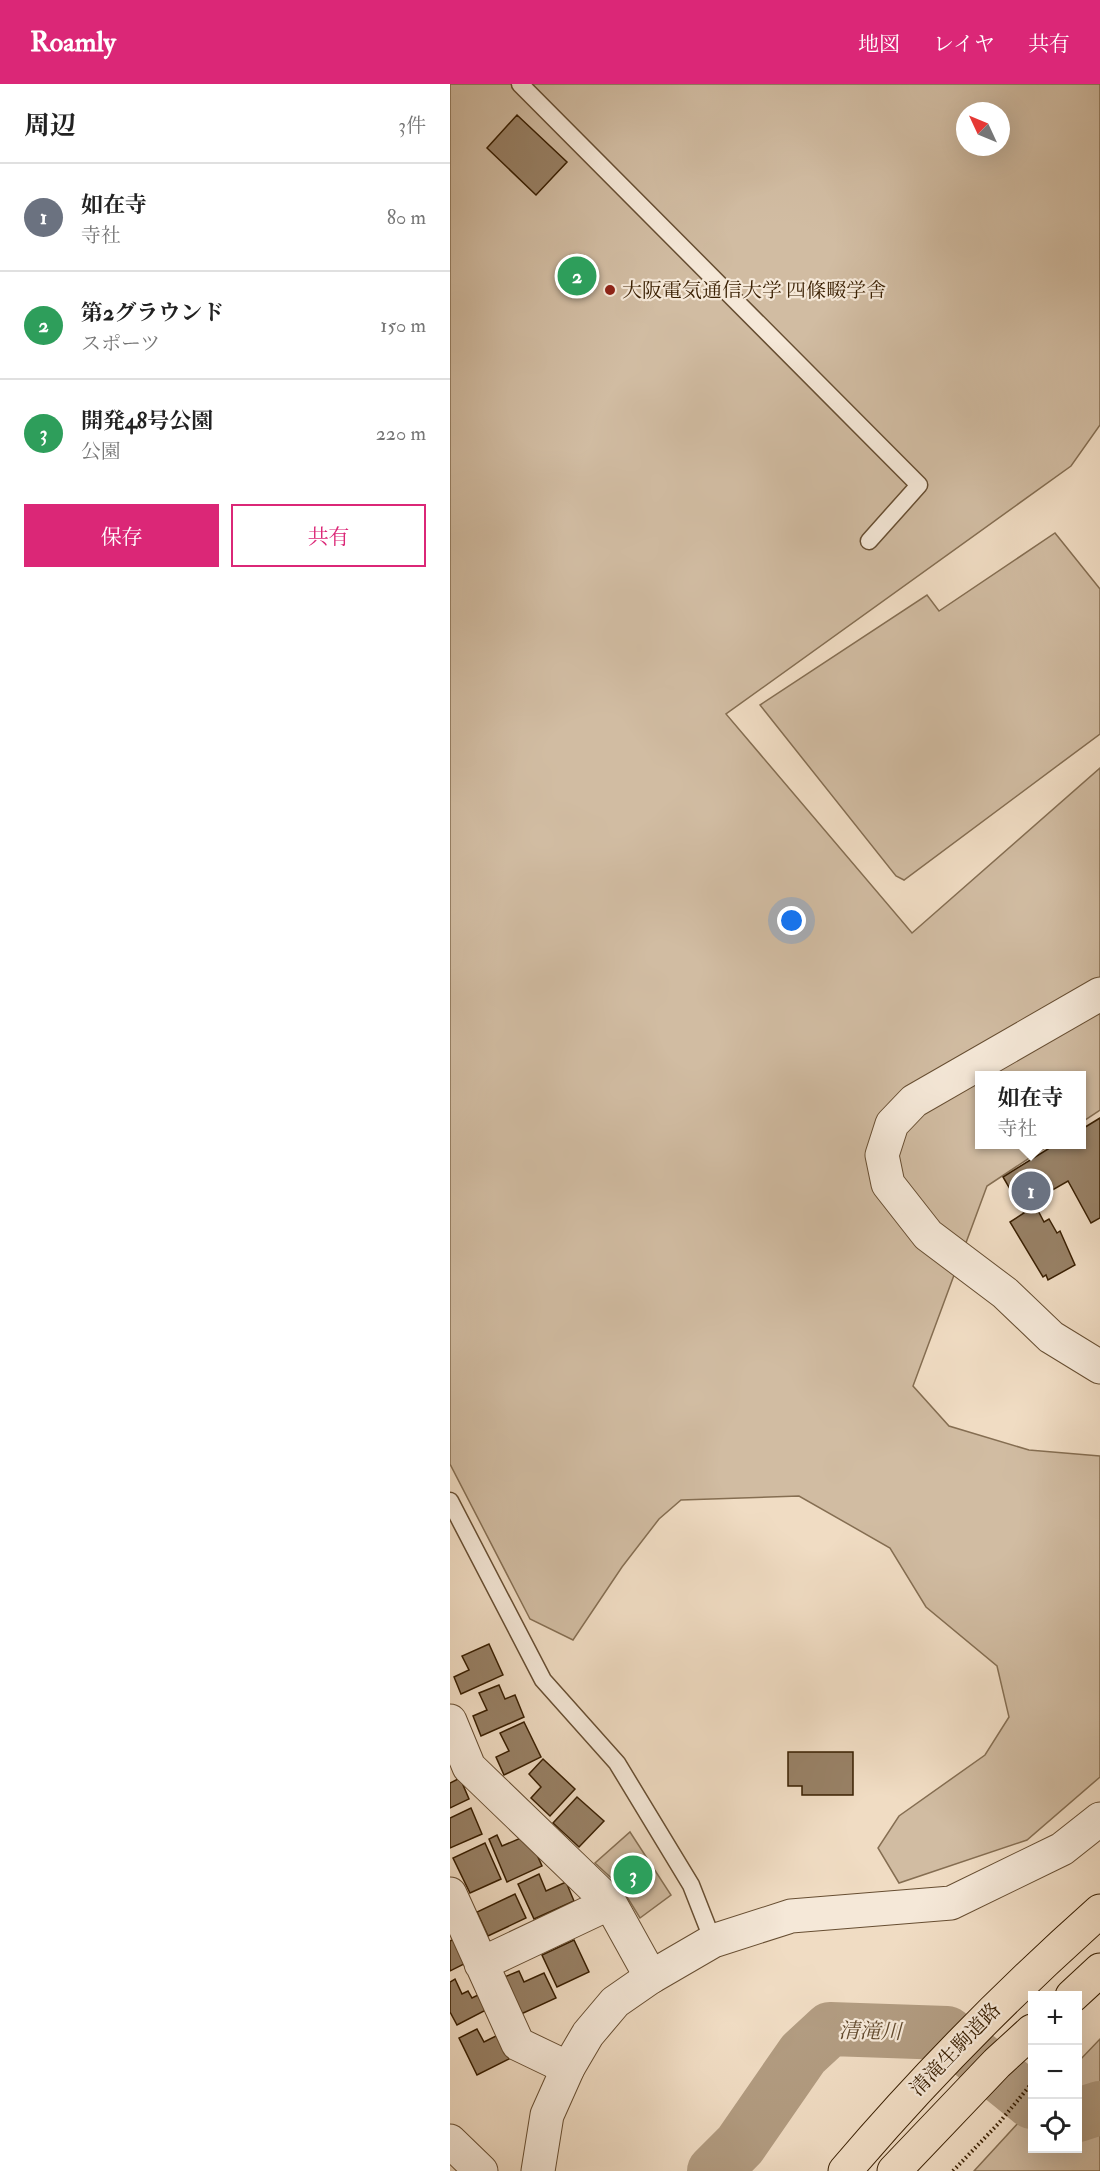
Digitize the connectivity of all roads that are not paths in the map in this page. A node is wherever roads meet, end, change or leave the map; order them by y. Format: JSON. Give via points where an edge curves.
{"nodes":[{"id":1,"x":519,"y":84,"type":"edge"},
{"id":2,"x":869,"y":541,"type":"dead end"},
{"id":3,"x":1100,"y":994,"type":"edge"},
{"id":4,"x":1100,"y":1367,"type":"edge"},
{"id":5,"x":450,"y":1501,"type":"edge"},
{"id":6,"x":450,"y":1720,"type":"edge"},
{"id":7,"x":1100,"y":1818,"type":"edge"},
{"id":8,"x":450,"y":1894,"type":"edge"},
{"id":9,"x":610,"y":1903,"type":"junction"},
{"id":10,"x":1100,"y":1911,"type":"edge"},
{"id":11,"x":713,"y":1941,"type":"junction"},
{"id":12,"x":481,"y":1964,"type":"junction"},
{"id":13,"x":1100,"y":1970,"type":"edge"},
{"id":14,"x":651,"y":1977,"type":"junction"},
{"id":15,"x":1076,"y":1991,"type":"edge"},
{"id":16,"x":1028,"y":2035,"type":"edge"},
{"id":17,"x":568,"y":2068,"type":"junction"},
{"id":18,"x":450,"y":2141,"type":"edge"},
{"id":19,"x":903,"y":2160,"type":"edge"},
{"id":20,"x":481,"y":2171,"type":"edge"},
{"id":21,"x":538,"y":2171,"type":"edge"},
{"id":22,"x":845,"y":2171,"type":"edge"}],
"edges":[{"from":1,"to":2,"type":"lane","via":[[919,484]]},
{"from":3,"to":4,"type":"street","via":[[914,1101],[892,1124],[882,1155],[888,1184],[928,1235],[1005,1293],[1051,1337]]},
{"from":5,"to":11,"type":"lane","via":[[543,1680],[617,1763],[692,1885]]},
{"from":6,"to":9,"type":"street","via":[[470,1767]]},
{"from":7,"to":11,"type":"street","via":[[1062,1849],[951,1903],[791,1916]]},
{"from":8,"to":12,"type":"street"},
{"from":9,"to":12,"type":"street"},
{"from":9,"to":14,"type":"street"},
{"from":10,"to":22,"type":"highway","name":"清滝生駒道路","via":[[1011,1990]]},
{"from":11,"to":14,"type":"street"},
{"from":12,"to":17,"type":"street","via":[[518,2044]]},
{"from":13,"to":15,"type":"highway"},
{"from":14,"to":17,"type":"street","via":[[615,2002],[588,2034]]},
{"from":16,"to":19,"type":"highway","name":"清滝生駒道路"},
{"from":17,"to":21,"type":"street","via":[[547,2115]]},
{"from":18,"to":20,"type":"street"}]}
